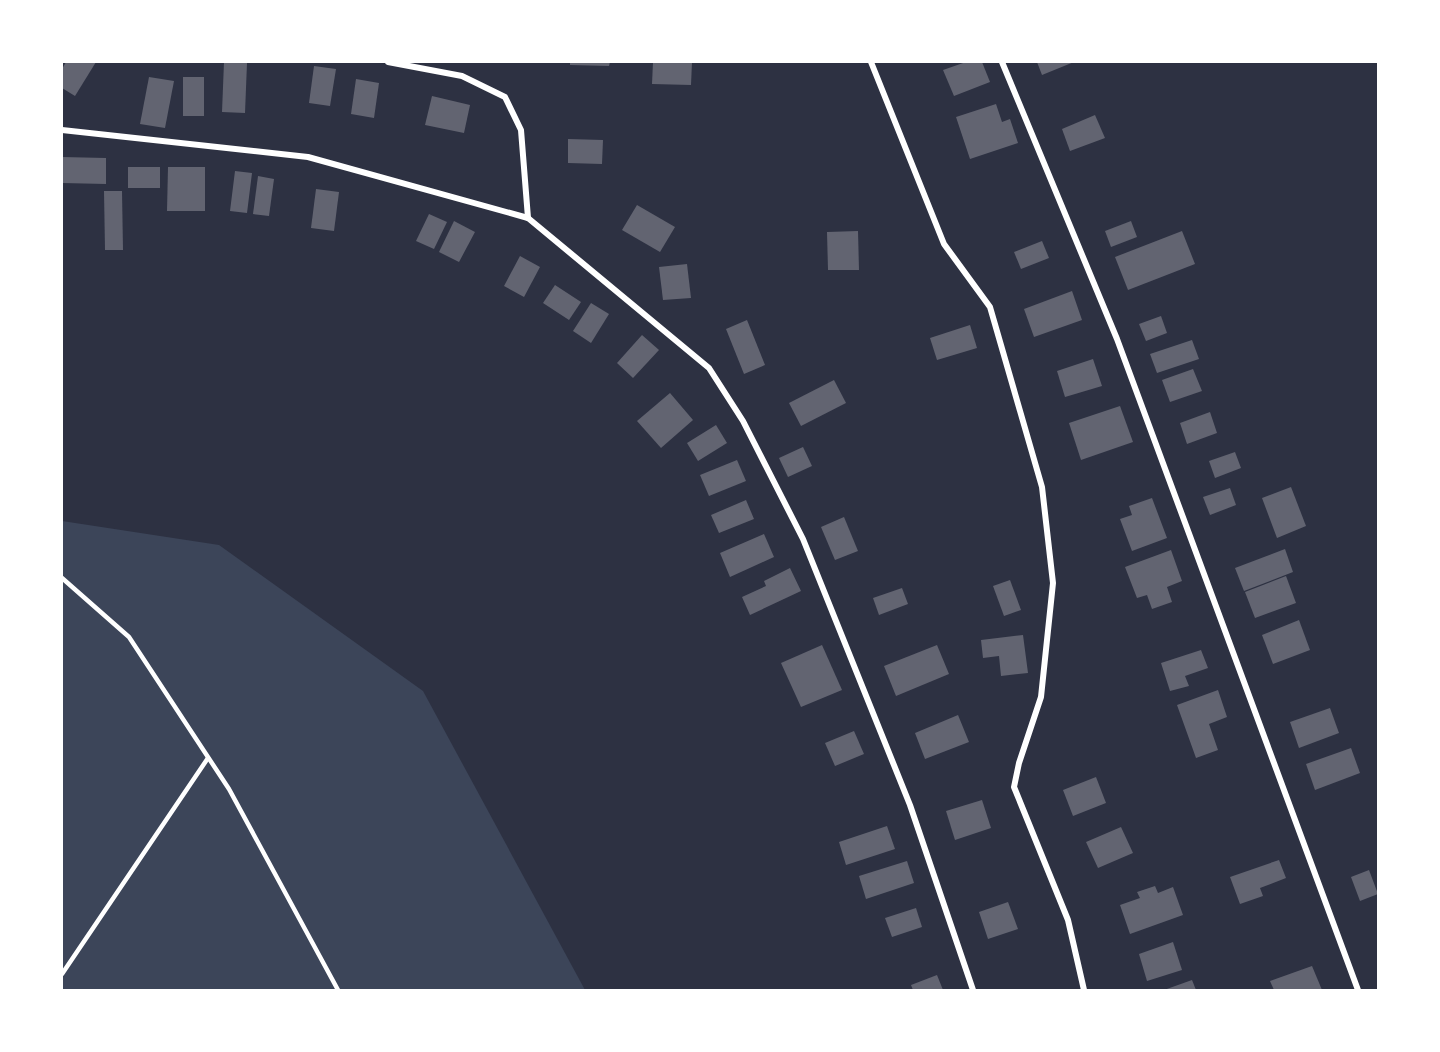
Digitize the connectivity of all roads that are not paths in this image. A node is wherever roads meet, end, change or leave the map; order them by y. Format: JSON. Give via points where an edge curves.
{"nodes":[{"id":1,"x":388,"y":62,"type":"edge"},
{"id":2,"x":871,"y":62,"type":"edge"},
{"id":3,"x":1002,"y":62,"type":"edge"},
{"id":4,"x":62,"y":130,"type":"edge"},
{"id":5,"x":528,"y":218,"type":"junction"},
{"id":6,"x":62,"y":578,"type":"edge"},
{"id":7,"x":208,"y":758,"type":"junction"},
{"id":8,"x":62,"y":974,"type":"edge"},
{"id":9,"x":338,"y":990,"type":"edge"},
{"id":10,"x":973,"y":990,"type":"edge"},
{"id":11,"x":1084,"y":990,"type":"edge"},
{"id":12,"x":1358,"y":990,"type":"edge"}],
"edges":[{"from":1,"to":5,"type":"street","via":[[462,76],[505,97],[521,130]]},
{"from":2,"to":11,"type":"street","via":[[944,244],[990,307],[1042,487],[1053,583],[1041,697],[1014,787],[1068,920]]},
{"from":3,"to":12,"type":"street","via":[[1117,339]]},
{"from":4,"to":5,"type":"street","via":[[308,157]]},
{"from":5,"to":10,"type":"street","via":[[709,368],[743,421],[802,539],[897,772]]},
{"from":6,"to":7,"type":"lane","via":[[129,637]]},
{"from":7,"to":8,"type":"lane"},
{"from":7,"to":9,"type":"lane","via":[[229,789]]}]}
